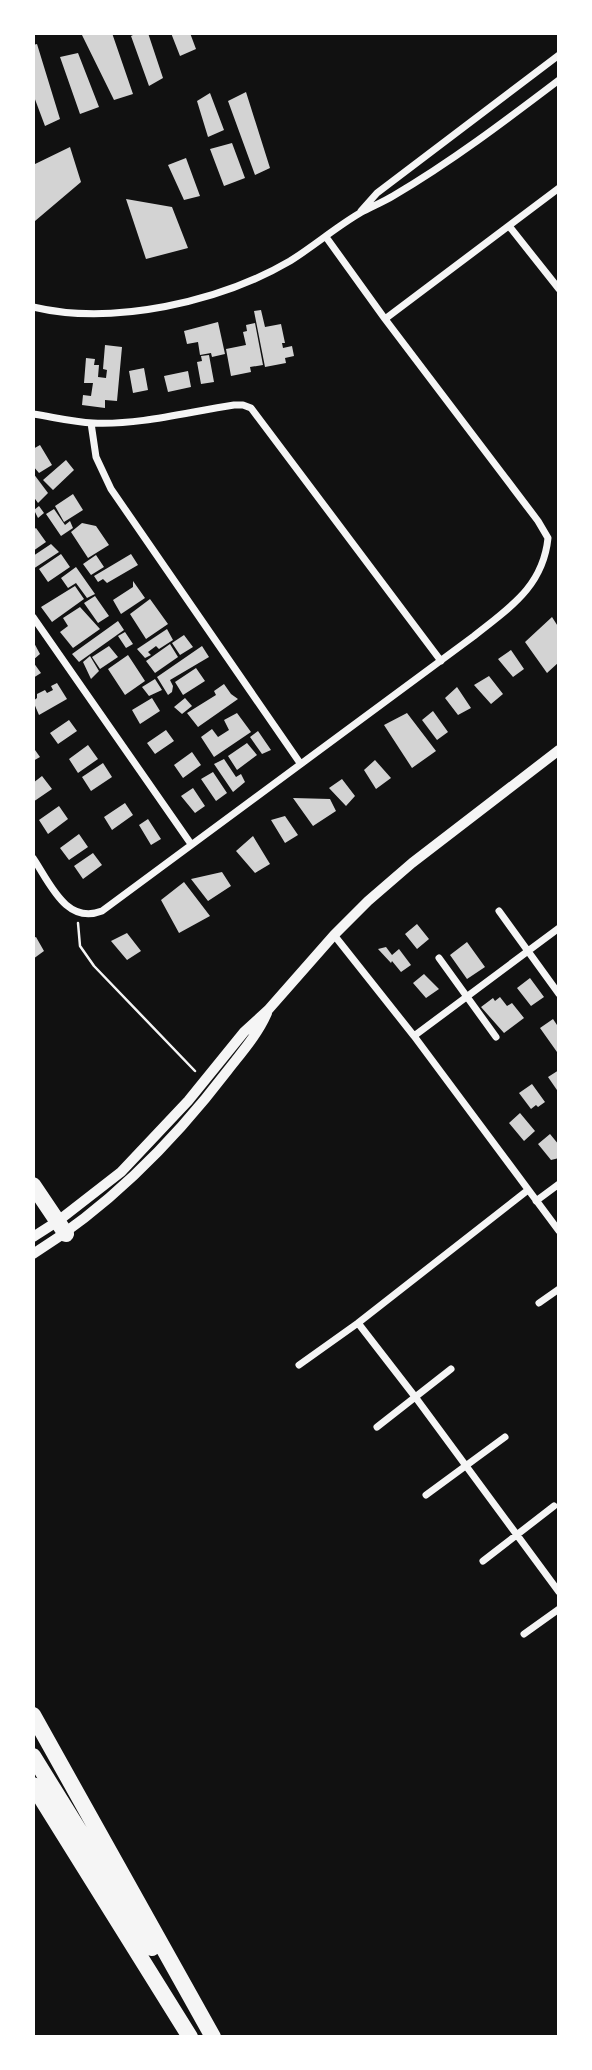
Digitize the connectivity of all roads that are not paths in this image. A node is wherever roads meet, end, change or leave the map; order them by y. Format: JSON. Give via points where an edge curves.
{"nodes":[{"id":1,"x":559,"y":55,"type":"edge"},
{"id":2,"x":559,"y":80,"type":"edge"},
{"id":3,"x":559,"y":188,"type":"edge"},
{"id":4,"x":358,"y":214,"type":"junction"},
{"id":5,"x":509,"y":226,"type":"junction"},
{"id":6,"x":326,"y":237,"type":"junction"},
{"id":7,"x":559,"y":289,"type":"edge"},
{"id":8,"x":33,"y":307,"type":"edge"},
{"id":9,"x":385,"y":319,"type":"junction"},
{"id":10,"x":33,"y":414,"type":"edge"},
{"id":11,"x":91,"y":423,"type":"junction"},
{"id":12,"x":548,"y":538,"type":"junction"},
{"id":13,"x":559,"y":538,"type":"edge"},
{"id":14,"x":33,"y":617,"type":"edge"},
{"id":15,"x":440,"y":661,"type":"junction"},
{"id":16,"x":559,"y":750,"type":"edge"},
{"id":17,"x":300,"y":763,"type":"junction"},
{"id":18,"x":191,"y":844,"type":"junction"},
{"id":19,"x":33,"y":858,"type":"edge"},
{"id":20,"x":499,"y":911,"type":"dead end"},
{"id":21,"x":559,"y":928,"type":"edge"},
{"id":22,"x":334,"y":934,"type":"junction"},
{"id":23,"x":528,"y":951,"type":"junction"},
{"id":24,"x":439,"y":958,"type":"dead end"},
{"id":25,"x":559,"y":994,"type":"edge"},
{"id":26,"x":466,"y":998,"type":"junction"},
{"id":27,"x":268,"y":1010,"type":"junction"},
{"id":28,"x":414,"y":1036,"type":"junction"},
{"id":29,"x":496,"y":1037,"type":"dead end"},
{"id":30,"x":559,"y":1184,"type":"edge"},
{"id":31,"x":33,"y":1185,"type":"edge"},
{"id":32,"x":528,"y":1190,"type":"junction"},
{"id":33,"x":536,"y":1201,"type":"junction"},
{"id":34,"x":62,"y":1228,"type":"junction"},
{"id":35,"x":559,"y":1231,"type":"edge"},
{"id":36,"x":33,"y":1237,"type":"edge"},
{"id":37,"x":33,"y":1254,"type":"edge"},
{"id":38,"x":559,"y":1289,"type":"edge"},
{"id":39,"x":539,"y":1303,"type":"dead end"},
{"id":40,"x":358,"y":1323,"type":"junction"},
{"id":41,"x":299,"y":1365,"type":"dead end"},
{"id":42,"x":452,"y":1369,"type":"dead end"},
{"id":43,"x":416,"y":1398,"type":"junction"},
{"id":44,"x":377,"y":1427,"type":"dead end"},
{"id":45,"x":505,"y":1437,"type":"dead end"},
{"id":46,"x":466,"y":1466,"type":"junction"},
{"id":47,"x":426,"y":1494,"type":"dead end"},
{"id":48,"x":554,"y":1506,"type":"dead end"},
{"id":49,"x":517,"y":1536,"type":"junction"},
{"id":50,"x":482,"y":1561,"type":"dead end"},
{"id":51,"x":559,"y":1592,"type":"edge"},
{"id":52,"x":559,"y":1609,"type":"edge"},
{"id":53,"x":524,"y":1634,"type":"dead end"},
{"id":54,"x":33,"y":1715,"type":"edge"},
{"id":55,"x":33,"y":1756,"type":"edge"},
{"id":56,"x":33,"y":1785,"type":"edge"},
{"id":57,"x":33,"y":1802,"type":"edge"},
{"id":58,"x":188,"y":2037,"type":"edge"},
{"id":59,"x":207,"y":2037,"type":"edge"},
{"id":60,"x":213,"y":2037,"type":"edge"}],
"edges":[{"from":1,"to":4,"type":"street","via":[[377,193]]},
{"from":2,"to":4,"type":"street","via":[[472,145]]},
{"from":3,"to":5,"type":"street"},
{"from":4,"to":6,"type":"street"},
{"from":5,"to":7,"type":"street"},
{"from":5,"to":9,"type":"street"},
{"from":6,"to":8,"type":"street","via":[[261,275],[180,302],[114,312]]},
{"from":6,"to":9,"type":"street"},
{"from":9,"to":12,"type":"street"},
{"from":10,"to":11,"type":"street"},
{"from":11,"to":15,"type":"street","via":[[145,420],[234,405],[251,408]]},
{"from":11,"to":17,"type":"street","via":[[96,457],[111,489]]},
{"from":12,"to":13,"type":"street"},
{"from":12,"to":15,"type":"street","via":[[541,570],[520,599]]},
{"from":14,"to":18,"type":"street"},
{"from":15,"to":17,"type":"street"},
{"from":16,"to":22,"type":"street","via":[[412,863]]},
{"from":17,"to":18,"type":"street"},
{"from":18,"to":19,"type":"street","via":[[92,915],[71,910]]},
{"from":20,"to":23,"type":"street"},
{"from":21,"to":23,"type":"street"},
{"from":22,"to":27,"type":"street"},
{"from":22,"to":28,"type":"street"},
{"from":23,"to":25,"type":"street"},
{"from":23,"to":26,"type":"street"},
{"from":24,"to":26,"type":"street"},
{"from":26,"to":28,"type":"street"},
{"from":26,"to":29,"type":"street"},
{"from":27,"to":34,"type":"street","via":[[121,1172]]},
{"from":27,"to":34,"type":"street","via":[[256,1034],[176,1134],[111,1198]]},
{"from":28,"to":32,"type":"street"},
{"from":30,"to":33,"type":"street"},
{"from":31,"to":34,"type":"highway"},
{"from":32,"to":33,"type":"street"},
{"from":32,"to":40,"type":"street"},
{"from":33,"to":35,"type":"street"},
{"from":34,"to":36,"type":"street"},
{"from":34,"to":37,"type":"street"},
{"from":38,"to":39,"type":"street"},
{"from":40,"to":41,"type":"street"},
{"from":40,"to":43,"type":"street"},
{"from":42,"to":43,"type":"street"},
{"from":43,"to":44,"type":"street"},
{"from":43,"to":46,"type":"street"},
{"from":45,"to":46,"type":"street"},
{"from":46,"to":47,"type":"street"},
{"from":46,"to":49,"type":"street"},
{"from":48,"to":49,"type":"street"},
{"from":49,"to":50,"type":"street"},
{"from":49,"to":51,"type":"street"},
{"from":52,"to":53,"type":"street"},
{"from":54,"to":60,"type":"highway"},
{"from":55,"to":59,"type":"highway"},
{"from":56,"to":58,"type":"highway"},
{"from":57,"to":58,"type":"highway"}]}
